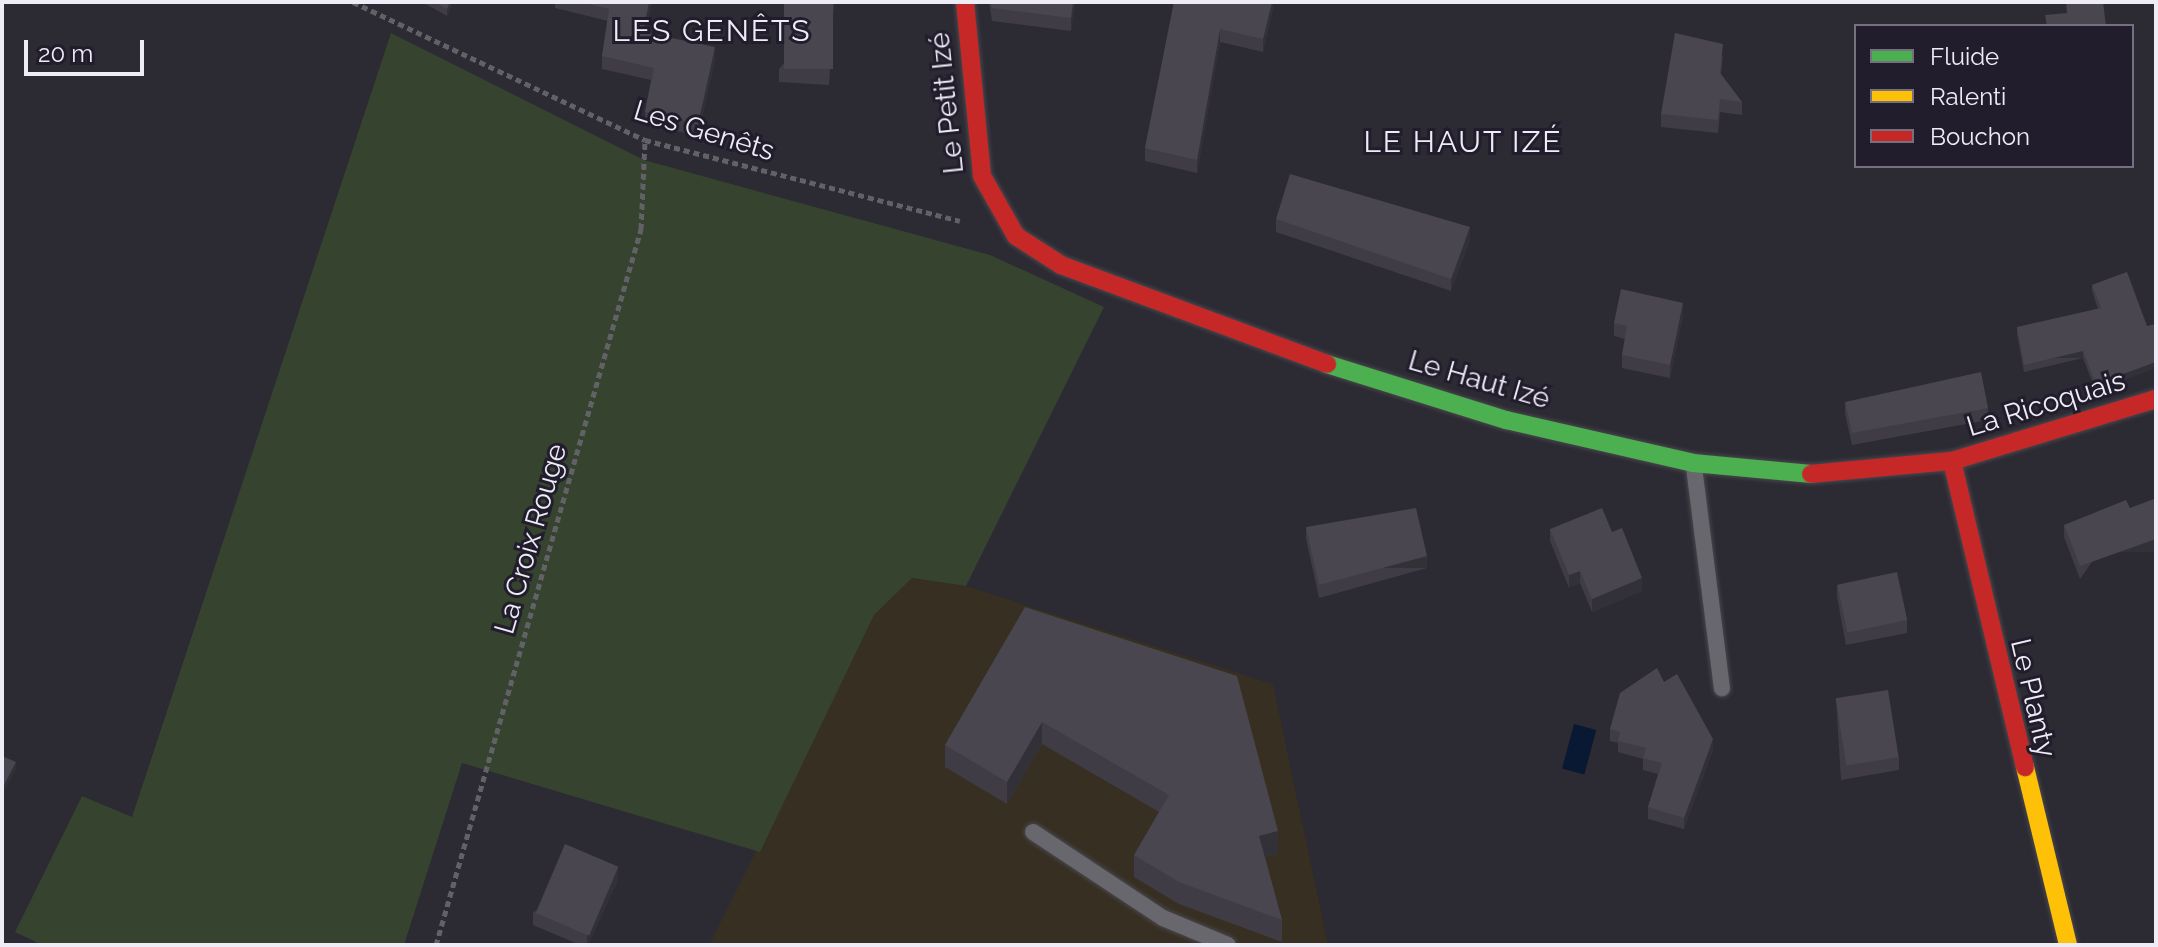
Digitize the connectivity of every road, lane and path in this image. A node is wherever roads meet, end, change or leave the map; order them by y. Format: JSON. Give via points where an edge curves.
{"nodes":[{"id":1,"x":353,"y":2,"type":"edge"},
{"id":2,"x":965,"y":2,"type":"edge"},
{"id":3,"x":645,"y":140,"type":"junction"},
{"id":4,"x":1016,"y":236,"type":"junction"},
{"id":5,"x":2156,"y":399,"type":"edge"},
{"id":6,"x":1952,"y":461,"type":"junction"},
{"id":7,"x":1693,"y":463,"type":"junction"},
{"id":8,"x":1722,"y":688,"type":"dead end"},
{"id":9,"x":1033,"y":832,"type":"dead end"},
{"id":10,"x":436,"y":945,"type":"edge"},
{"id":11,"x":1228,"y":945,"type":"edge"},
{"id":12,"x":2068,"y":945,"type":"edge"}],
"edges":[{"from":1,"to":3,"type":"path","name":"Les Genêts"},
{"from":2,"to":4,"type":"street","name":"Le Petit Izé","via":[[979,165],[989,200]]},
{"from":3,"to":4,"type":"path","name":"Les Genêts"},
{"from":3,"to":10,"type":"path","name":"La Croix Rouge","via":[[641,229]]},
{"from":4,"to":7,"type":"street","name":"Le Haut Izé","via":[[1061,265],[1331,365],[1506,420]]},
{"from":5,"to":6,"type":"street","name":"La Ricoquais"},
{"from":6,"to":7,"type":"street","name":"Le Haut Izé","via":[[1806,474]]},
{"from":6,"to":12,"type":"street","name":"Le Planty"},
{"from":7,"to":8,"type":"lane"},
{"from":9,"to":11,"type":"lane","via":[[1163,918]]}]}
